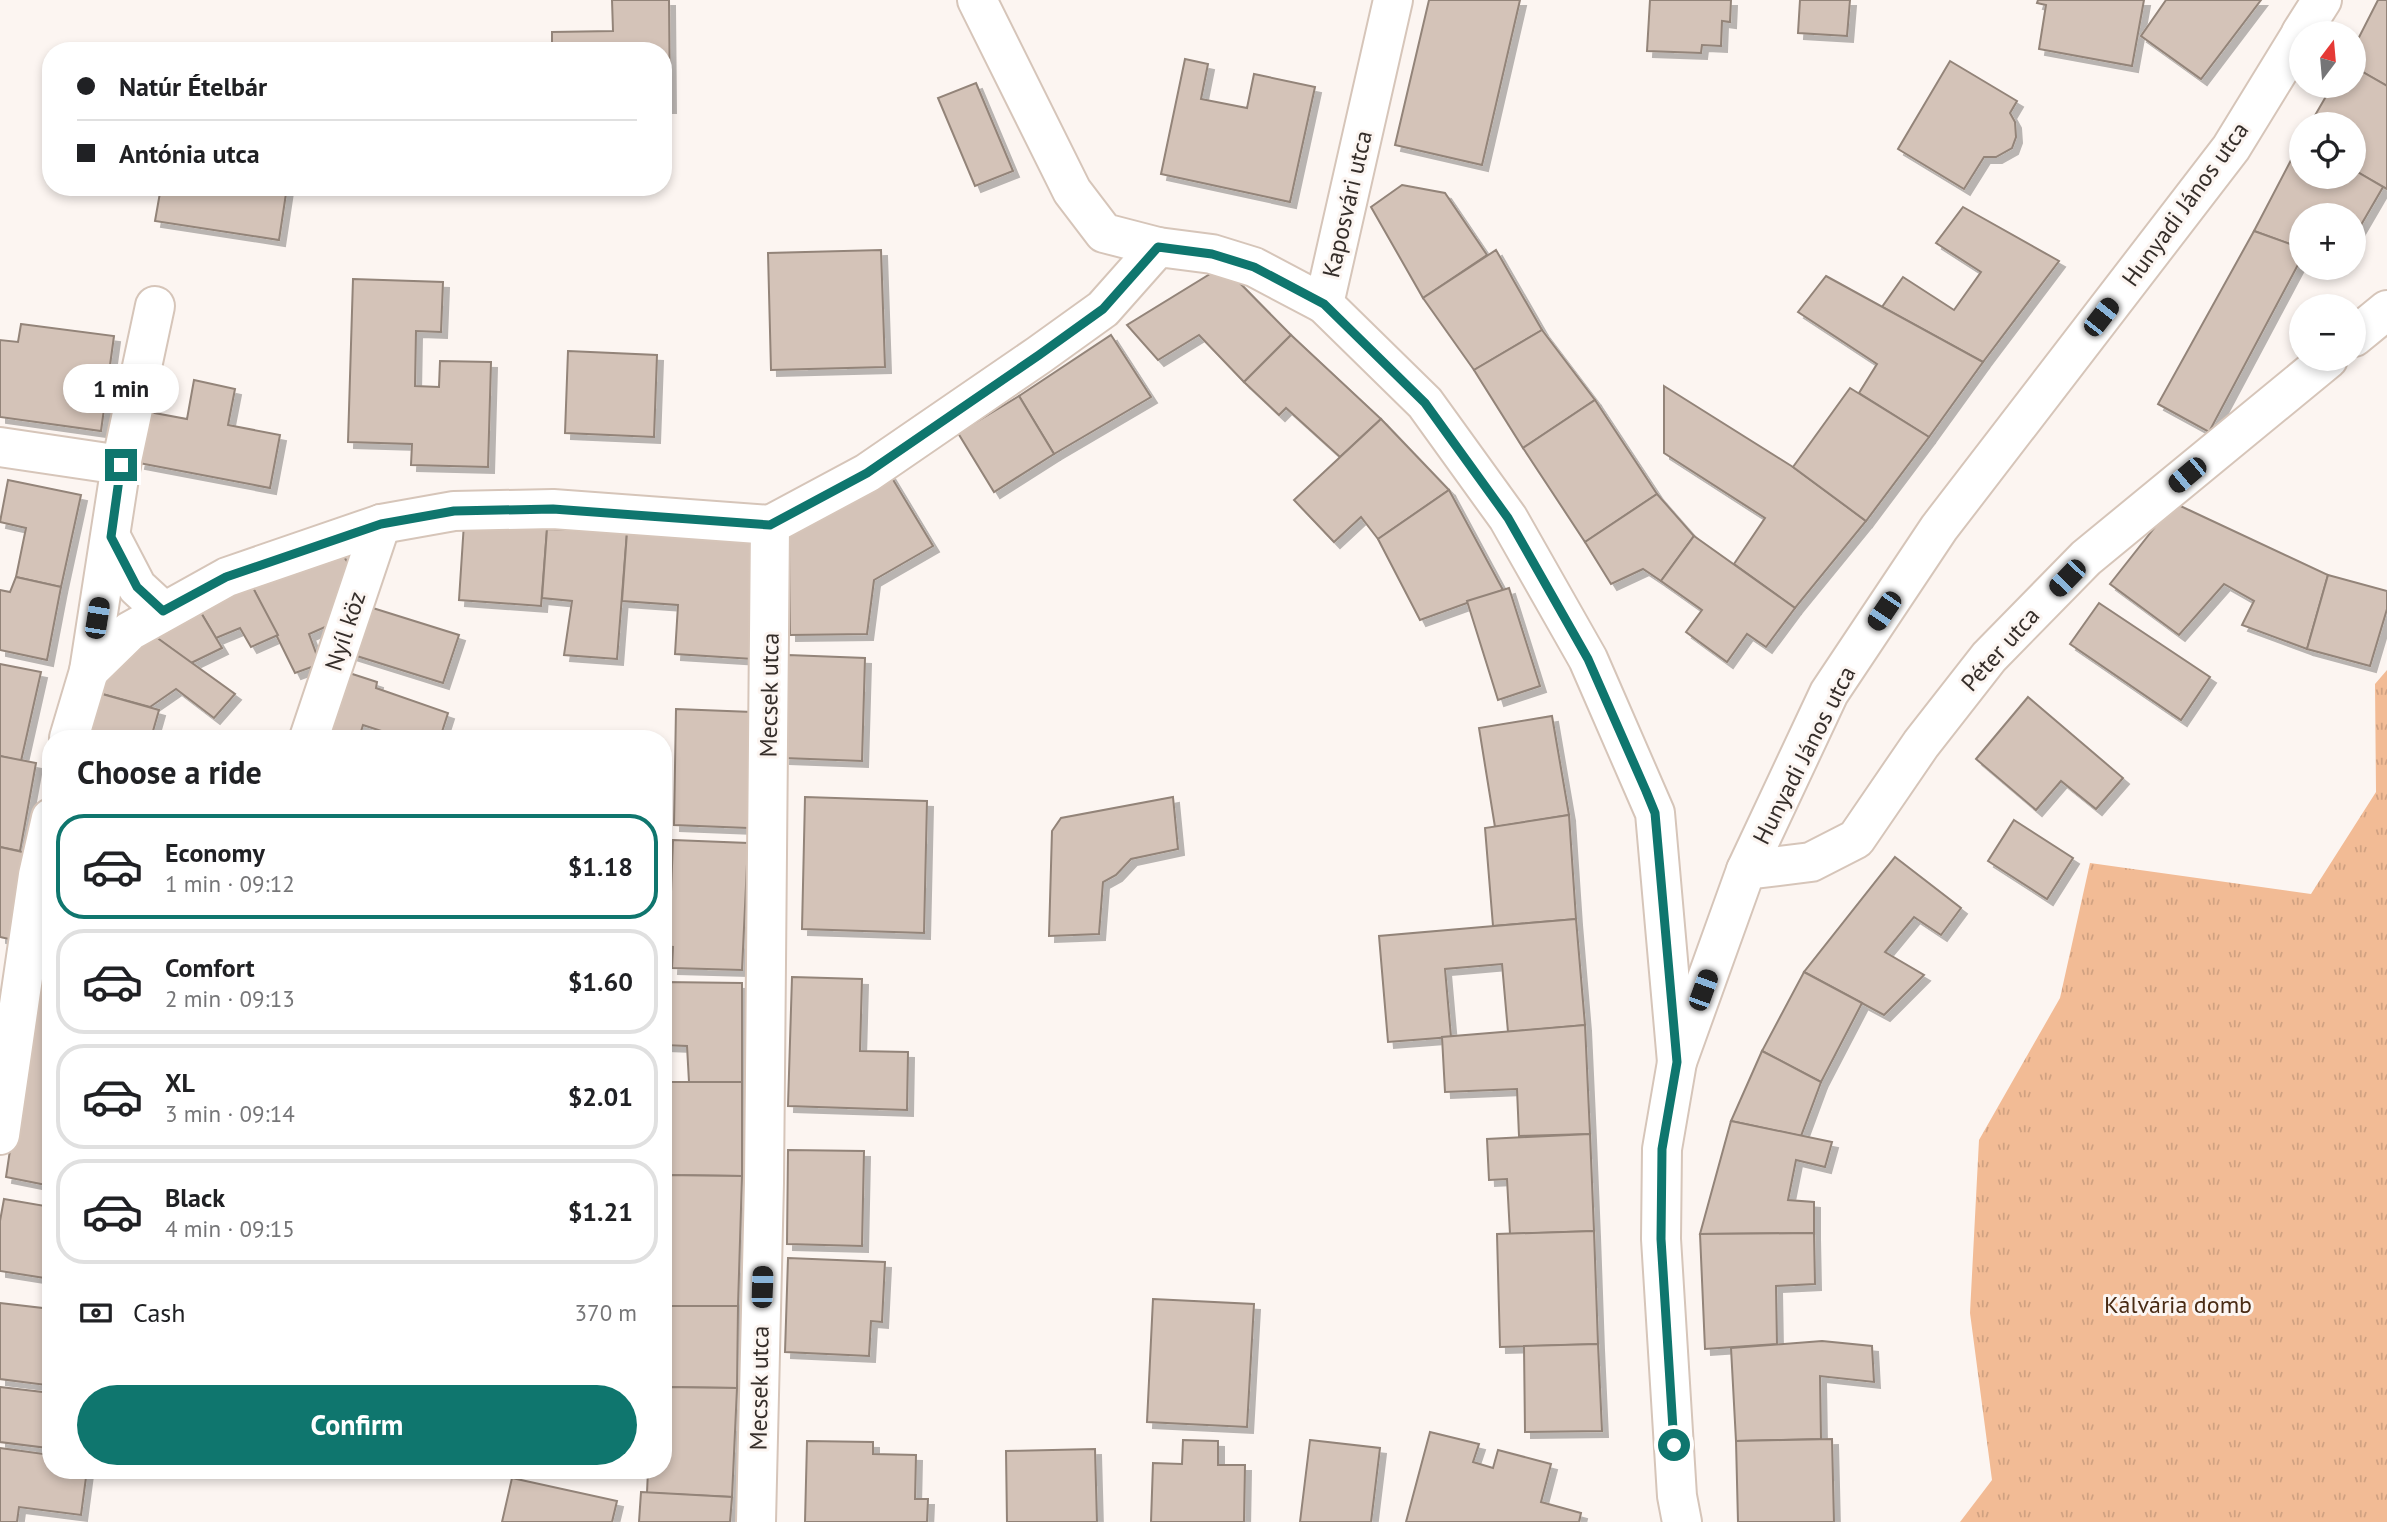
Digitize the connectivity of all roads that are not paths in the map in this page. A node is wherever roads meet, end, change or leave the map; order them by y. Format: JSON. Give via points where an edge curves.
{"nodes":[{"id":1,"x":977,"y":0,"type":"edge"},
{"id":2,"x":1393,"y":0,"type":"edge"},
{"id":3,"x":2322,"y":0,"type":"edge"},
{"id":4,"x":2309,"y":21,"type":"edge"},
{"id":5,"x":2289,"y":53,"type":"edge"},
{"id":6,"x":1158,"y":247,"type":"junction"},
{"id":7,"x":1324,"y":304,"type":"junction"},
{"id":8,"x":155,"y":306,"type":"dead end"},
{"id":9,"x":2387,"y":310,"type":"edge"},
{"id":10,"x":2366,"y":327,"type":"edge"},
{"id":11,"x":2313,"y":371,"type":"edge"},
{"id":12,"x":0,"y":447,"type":"edge"},
{"id":13,"x":121,"y":465,"type":"junction"},
{"id":14,"x":381,"y":524,"type":"junction"},
{"id":15,"x":770,"y":525,"type":"junction"},
{"id":16,"x":111,"y":537,"type":"junction"},
{"id":17,"x":163,"y":611,"type":"junction"},
{"id":18,"x":89,"y":671,"type":"junction"},
{"id":19,"x":71,"y":730,"type":"edge"},
{"id":20,"x":312,"y":730,"type":"edge"},
{"id":21,"x":1746,"y":870,"type":"junction"},
{"id":22,"x":42,"y":894,"type":"edge"},
{"id":23,"x":1677,"y":1062,"type":"junction"},
{"id":24,"x":0,"y":1135,"type":"edge"},
{"id":25,"x":756,"y":1522,"type":"edge"},
{"id":26,"x":1682,"y":1522,"type":"edge"}],
"edges":[{"from":1,"to":6,"type":"street","via":[[1072,191],[1104,233]]},
{"from":2,"to":7,"type":"street","name":"Kaposvári utca"},
{"from":3,"to":4,"type":"street","name":"Hunyadi János utca"},
{"from":5,"to":21,"type":"street","name":"Hunyadi János utca","via":[[2231,148],[1939,528],[1829,693]]},
{"from":6,"to":7,"type":"street","via":[[1212,254],[1254,267]]},
{"from":6,"to":15,"type":"street","via":[[1103,309],[1039,355],[867,473]]},
{"from":7,"to":23,"type":"street","name":"Kaposvári utca","via":[[1425,403],[1508,518],[1588,659],[1655,813]]},
{"from":8,"to":13,"type":"street"},
{"from":9,"to":10,"type":"street"},
{"from":11,"to":21,"type":"street","name":"Péter utca","via":[[2086,558],[1989,657],[1856,839],[1811,862]]},
{"from":12,"to":13,"type":"street"},
{"from":13,"to":16,"type":"street"},
{"from":14,"to":15,"type":"street","via":[[454,511],[553,509]]},
{"from":14,"to":17,"type":"street","via":[[226,577]]},
{"from":14,"to":20,"type":"street","name":"Nyíl köz"},
{"from":15,"to":25,"type":"street","name":"Mecsek utca"},
{"from":16,"to":17,"type":"street","via":[[137,587]]},
{"from":16,"to":18,"type":"street"},
{"from":17,"to":18,"type":"street","via":[[130,631]]},
{"from":18,"to":19,"type":"street"},
{"from":21,"to":23,"type":"street","name":"Hunyadi János utca"},
{"from":22,"to":24,"type":"street"},
{"from":23,"to":26,"type":"street","name":"Hunyadi János utca","via":[[1662,1149],[1661,1239]]}]}
